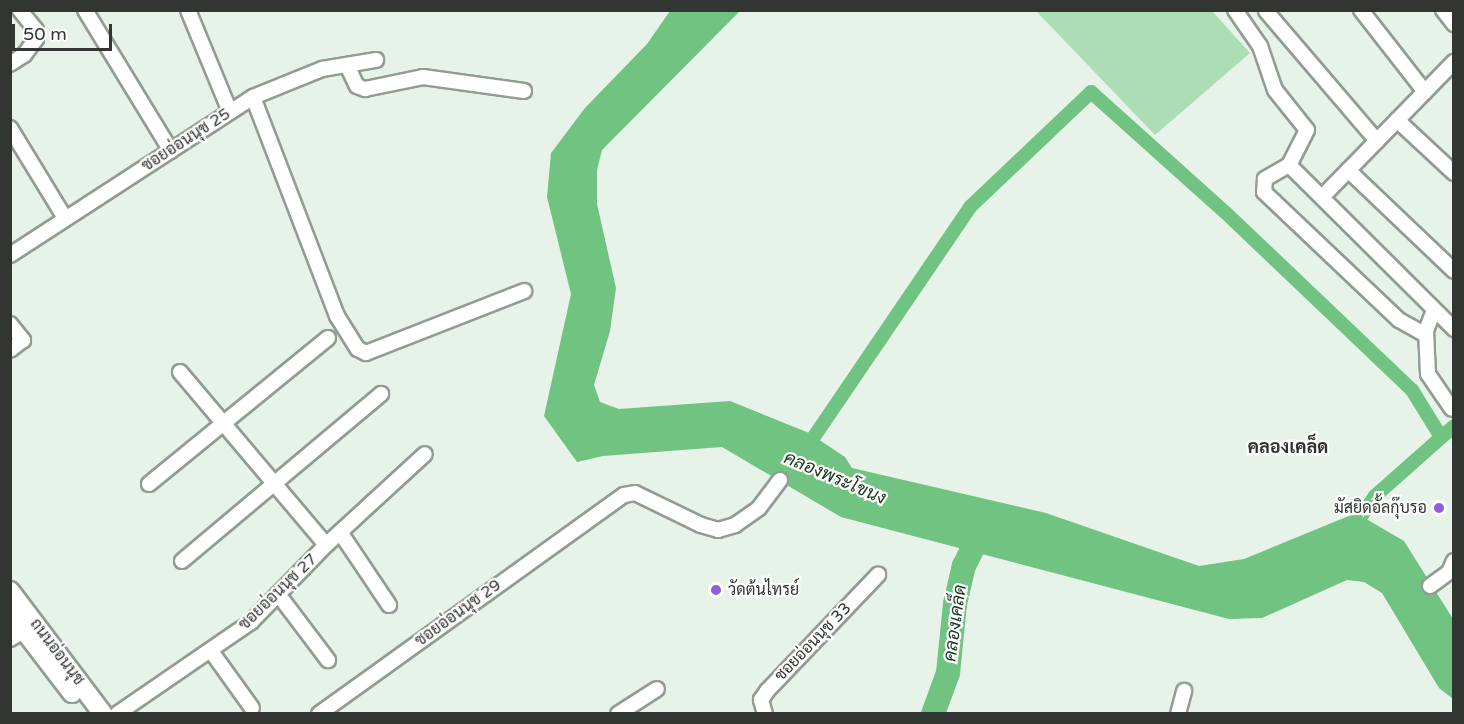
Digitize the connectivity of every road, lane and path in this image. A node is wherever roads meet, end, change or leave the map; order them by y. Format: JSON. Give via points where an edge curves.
{"nodes":[{"id":1,"x":20,"y":10,"type":"edge"},
{"id":2,"x":85,"y":10,"type":"edge"},
{"id":3,"x":188,"y":10,"type":"edge"},
{"id":4,"x":1235,"y":10,"type":"edge"},
{"id":5,"x":1361,"y":10,"type":"edge"},
{"id":6,"x":1443,"y":10,"type":"edge"},
{"id":7,"x":1266,"y":12,"type":"edge"},
{"id":8,"x":1454,"y":24,"type":"edge"},
{"id":9,"x":376,"y":60,"type":"dead end"},
{"id":10,"x":10,"y":64,"type":"edge"},
{"id":11,"x":347,"y":65,"type":"junction"},
{"id":12,"x":1451,"y":70,"type":"edge"},
{"id":13,"x":524,"y":91,"type":"dead end"},
{"id":14,"x":1425,"y":92,"type":"junction"},
{"id":15,"x":253,"y":97,"type":"junction"},
{"id":16,"x":230,"y":112,"type":"junction"},
{"id":17,"x":1398,"y":120,"type":"junction"},
{"id":18,"x":10,"y":128,"type":"edge"},
{"id":19,"x":1377,"y":141,"type":"junction"},
{"id":20,"x":171,"y":151,"type":"junction"},
{"id":21,"x":1289,"y":165,"type":"junction"},
{"id":22,"x":1348,"y":170,"type":"junction"},
{"id":23,"x":1454,"y":173,"type":"edge"},
{"id":24,"x":1327,"y":192,"type":"dead end"},
{"id":25,"x":65,"y":218,"type":"junction"},
{"id":26,"x":10,"y":255,"type":"edge"},
{"id":27,"x":1454,"y":271,"type":"edge"},
{"id":28,"x":524,"y":291,"type":"dead end"},
{"id":29,"x":1434,"y":310,"type":"junction"},
{"id":30,"x":10,"y":324,"type":"edge"},
{"id":31,"x":1454,"y":329,"type":"edge"},
{"id":32,"x":1426,"y":336,"type":"junction"},
{"id":33,"x":328,"y":338,"type":"dead end"},
{"id":34,"x":10,"y":350,"type":"edge"},
{"id":35,"x":180,"y":372,"type":"dead end"},
{"id":36,"x":381,"y":394,"type":"dead end"},
{"id":37,"x":1452,"y":409,"type":"edge"},
{"id":38,"x":224,"y":423,"type":"junction"},
{"id":39,"x":425,"y":454,"type":"dead end"},
{"id":40,"x":779,"y":481,"type":"dead end"},
{"id":41,"x":277,"y":483,"type":"junction"},
{"id":42,"x":149,"y":484,"type":"dead end"},
{"id":43,"x":340,"y":532,"type":"junction"},
{"id":44,"x":326,"y":545,"type":"junction"},
{"id":45,"x":182,"y":561,"type":"dead end"},
{"id":46,"x":1454,"y":561,"type":"edge"},
{"id":47,"x":878,"y":575,"type":"dead end"},
{"id":48,"x":1430,"y":586,"type":"dead end"},
{"id":49,"x":10,"y":591,"type":"edge"},
{"id":50,"x":278,"y":594,"type":"junction"},
{"id":51,"x":389,"y":605,"type":"dead end"},
{"id":52,"x":10,"y":612,"type":"edge"},
{"id":53,"x":23,"y":631,"type":"edge"},
{"id":54,"x":210,"y":651,"type":"junction"},
{"id":55,"x":328,"y":660,"type":"dead end"},
{"id":56,"x":657,"y":688,"type":"dead end"},
{"id":57,"x":1184,"y":691,"type":"dead end"},
{"id":58,"x":252,"y":708,"type":"dead end"},
{"id":59,"x":87,"y":714,"type":"edge"},
{"id":60,"x":103,"y":714,"type":"edge"},
{"id":61,"x":117,"y":714,"type":"edge"},
{"id":62,"x":319,"y":714,"type":"edge"},
{"id":63,"x":618,"y":714,"type":"edge"},
{"id":64,"x":765,"y":714,"type":"edge"},
{"id":65,"x":1178,"y":714,"type":"edge"}],
"edges":[{"from":1,"to":10,"type":"street","via":[[36,30],[36,39],[24,55]]},
{"from":2,"to":20,"type":"street"},
{"from":3,"to":16,"type":"street"},
{"from":4,"to":21,"type":"street","via":[[1260,46],[1275,90],[1307,130]]},
{"from":5,"to":14,"type":"street"},
{"from":6,"to":8,"type":"street"},
{"from":7,"to":19,"type":"street"},
{"from":9,"to":11,"type":"street","name":"ซอยอ่อนนุช 25"},
{"from":11,"to":13,"type":"street","via":[[357,86],[365,88],[423,77]]},
{"from":11,"to":15,"type":"street","name":"ซอยอ่อนนุช 25","via":[[322,69]]},
{"from":12,"to":14,"type":"street"},
{"from":14,"to":17,"type":"street"},
{"from":15,"to":16,"type":"street","name":"ซอยอ่อนนุช 25"},
{"from":15,"to":28,"type":"street","via":[[337,316],[358,349],[366,353]]},
{"from":16,"to":20,"type":"street","name":"ซอยอ่อนนุช 25"},
{"from":17,"to":19,"type":"street"},
{"from":17,"to":23,"type":"street"},
{"from":18,"to":25,"type":"street"},
{"from":19,"to":22,"type":"street"},
{"from":20,"to":25,"type":"street","name":"ซอยอ่อนนุช 25"},
{"from":21,"to":29,"type":"street"},
{"from":21,"to":32,"type":"street","via":[[1265,179],[1264,192],[1399,320]]},
{"from":22,"to":24,"type":"street"},
{"from":22,"to":27,"type":"street"},
{"from":25,"to":26,"type":"street","name":"ซอยอ่อนนุช 25"},
{"from":29,"to":31,"type":"street"},
{"from":29,"to":32,"type":"street"},
{"from":30,"to":34,"type":"street","via":[[23,340]]},
{"from":32,"to":37,"type":"street","via":[[1428,374]]},
{"from":33,"to":38,"type":"street"},
{"from":35,"to":38,"type":"street"},
{"from":36,"to":41,"type":"street"},
{"from":38,"to":41,"type":"street"},
{"from":38,"to":42,"type":"street"},
{"from":39,"to":43,"type":"street","name":"ซอยอ่อนนุช 27"},
{"from":40,"to":62,"type":"street","name":"ซอยอ่อนนุช 29","via":[[759,508],[735,525],[718,530],[635,493],[624,495]]},
{"from":41,"to":44,"type":"street"},
{"from":41,"to":45,"type":"street"},
{"from":43,"to":44,"type":"street","name":"ซอยอ่อนนุช 27"},
{"from":43,"to":51,"type":"street"},
{"from":44,"to":50,"type":"street","name":"ซอยอ่อนนุช 27"},
{"from":46,"to":48,"type":"street","via":[[1449,572]]},
{"from":47,"to":64,"type":"street","name":"ซอยอ่อนนุช 33","via":[[766,691],[761,700]]},
{"from":49,"to":53,"type":"main road","name":"ถนนอ่อนนุช"},
{"from":50,"to":54,"type":"street","name":"ซอยอ่อนนุช 27","via":[[251,622]]},
{"from":50,"to":55,"type":"street"},
{"from":52,"to":53,"type":"main road","name":"ถนนอ่อนนุช"},
{"from":53,"to":59,"type":"main road","name":"ถนนอ่อนนุช"},
{"from":53,"to":60,"type":"main road","name":"ถนนอ่อนนุช"},
{"from":54,"to":58,"type":"street"},
{"from":54,"to":61,"type":"street","name":"ซอยอ่อนนุช 27"},
{"from":56,"to":63,"type":"street"},
{"from":57,"to":65,"type":"street"}]}
